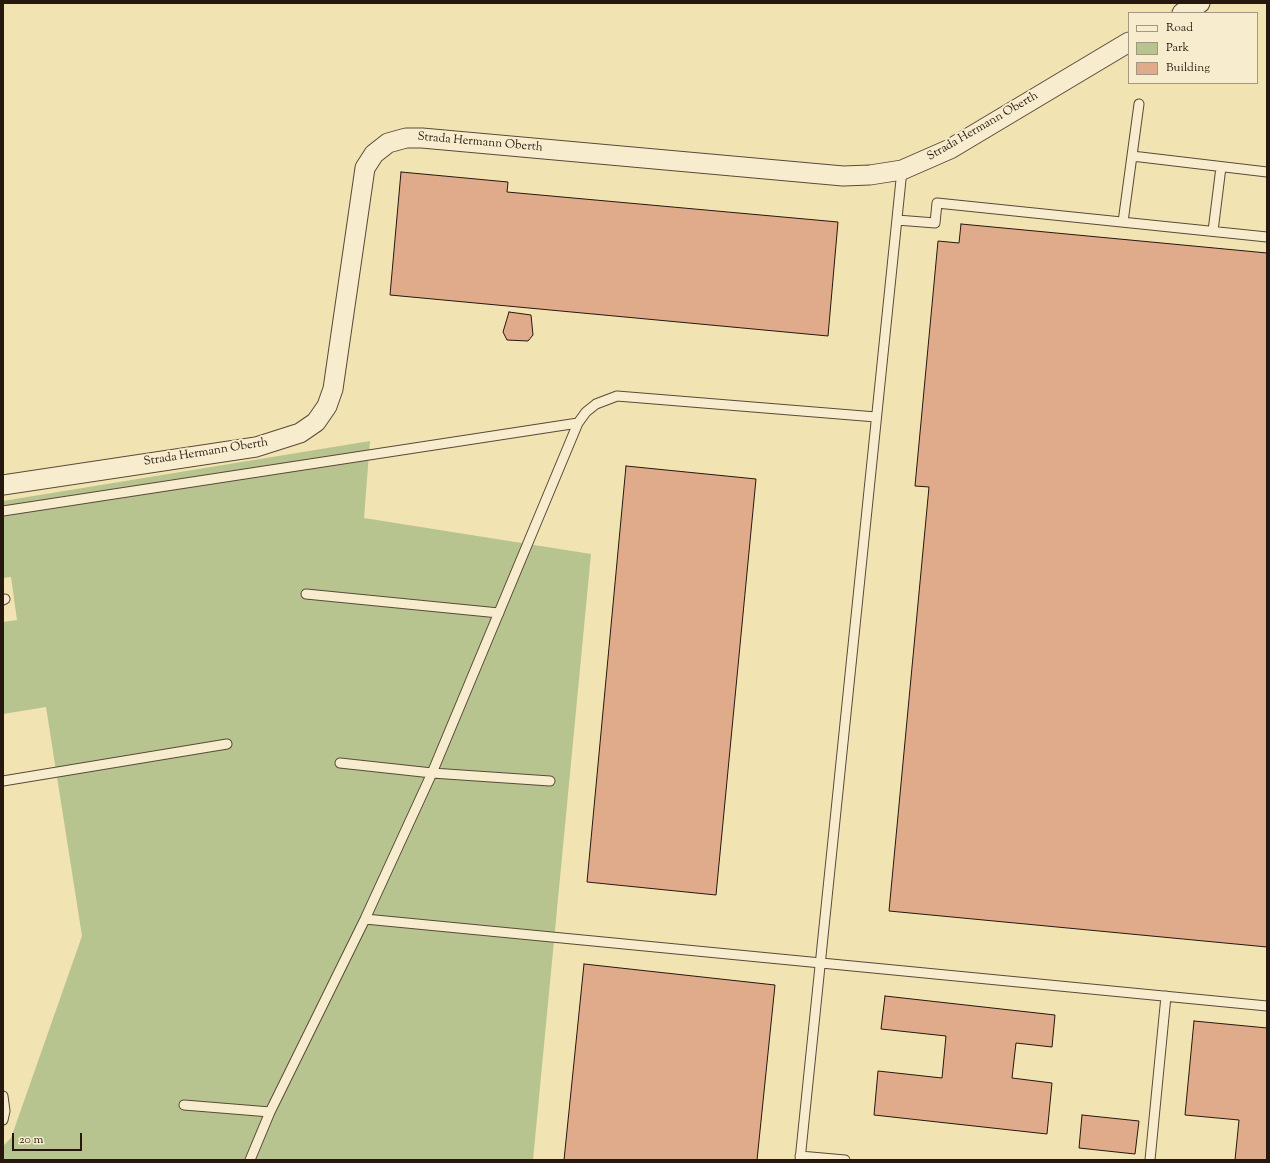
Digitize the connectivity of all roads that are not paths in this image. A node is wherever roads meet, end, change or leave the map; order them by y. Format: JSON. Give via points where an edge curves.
{"nodes":[{"id":1,"x":1200,"y":3,"type":"edge"},
{"id":2,"x":1184,"y":12,"type":"edge"},
{"id":3,"x":1128,"y":43,"type":"edge"},
{"id":4,"x":1139,"y":104,"type":"dead end"},
{"id":5,"x":1132,"y":156,"type":"junction"},
{"id":6,"x":1221,"y":167,"type":"junction"},
{"id":7,"x":902,"y":170,"type":"junction"},
{"id":8,"x":1267,"y":172,"type":"edge"},
{"id":9,"x":897,"y":220,"type":"junction"},
{"id":10,"x":1123,"y":222,"type":"junction"},
{"id":11,"x":1213,"y":231,"type":"junction"},
{"id":12,"x":1267,"y":237,"type":"edge"},
{"id":13,"x":876,"y":417,"type":"junction"},
{"id":14,"x":578,"y":423,"type":"junction"},
{"id":15,"x":3,"y":485,"type":"edge"},
{"id":16,"x":3,"y":511,"type":"edge"},
{"id":17,"x":306,"y":594,"type":"dead end"},
{"id":18,"x":499,"y":613,"type":"junction"},
{"id":19,"x":227,"y":744,"type":"dead end"},
{"id":20,"x":340,"y":764,"type":"dead end"},
{"id":21,"x":432,"y":773,"type":"junction"},
{"id":22,"x":3,"y":781,"type":"edge"},
{"id":23,"x":550,"y":781,"type":"dead end"},
{"id":24,"x":365,"y":919,"type":"junction"},
{"id":25,"x":820,"y":963,"type":"junction"},
{"id":26,"x":1166,"y":996,"type":"junction"},
{"id":27,"x":1267,"y":1006,"type":"edge"},
{"id":28,"x":3,"y":1096,"type":"edge"},
{"id":29,"x":184,"y":1105,"type":"dead end"},
{"id":30,"x":270,"y":1112,"type":"junction"},
{"id":31,"x":3,"y":1120,"type":"edge"},
{"id":32,"x":250,"y":1158,"type":"edge"},
{"id":33,"x":800,"y":1158,"type":"edge"},
{"id":34,"x":844,"y":1160,"type":"edge"},
{"id":35,"x":1150,"y":1160,"type":"edge"}],
"edges":[{"from":1,"to":2,"type":"street"},
{"from":3,"to":7,"type":"street","name":"Strada Hermann Oberth","via":[[950,149]]},
{"from":4,"to":5,"type":"lane"},
{"from":5,"to":6,"type":"lane"},
{"from":5,"to":10,"type":"lane"},
{"from":6,"to":8,"type":"lane"},
{"from":6,"to":11,"type":"lane"},
{"from":7,"to":9,"type":"lane"},
{"from":7,"to":15,"type":"street","name":"Strada Hermann Oberth","via":[[843,176],[422,138],[406,138],[388,144],[374,154],[365,168],[333,389],[327,406],[316,422],[300,433],[256,447]]},
{"from":9,"to":10,"type":"lane","via":[[935,223],[936,203]]},
{"from":9,"to":13,"type":"lane"},
{"from":10,"to":11,"type":"lane"},
{"from":11,"to":12,"type":"lane"},
{"from":13,"to":14,"type":"lane","via":[[617,396],[596,404]]},
{"from":13,"to":25,"type":"lane"},
{"from":14,"to":16,"type":"lane"},
{"from":14,"to":18,"type":"lane"},
{"from":17,"to":18,"type":"lane"},
{"from":18,"to":21,"type":"lane"},
{"from":19,"to":22,"type":"lane"},
{"from":20,"to":21,"type":"lane"},
{"from":21,"to":23,"type":"lane"},
{"from":21,"to":24,"type":"lane"},
{"from":24,"to":25,"type":"lane"},
{"from":24,"to":30,"type":"lane"},
{"from":25,"to":26,"type":"lane"},
{"from":25,"to":33,"type":"lane"},
{"from":26,"to":27,"type":"lane"},
{"from":26,"to":35,"type":"lane"},
{"from":28,"to":31,"type":"lane"},
{"from":29,"to":30,"type":"lane"},
{"from":30,"to":32,"type":"lane"},
{"from":33,"to":34,"type":"lane"}]}
